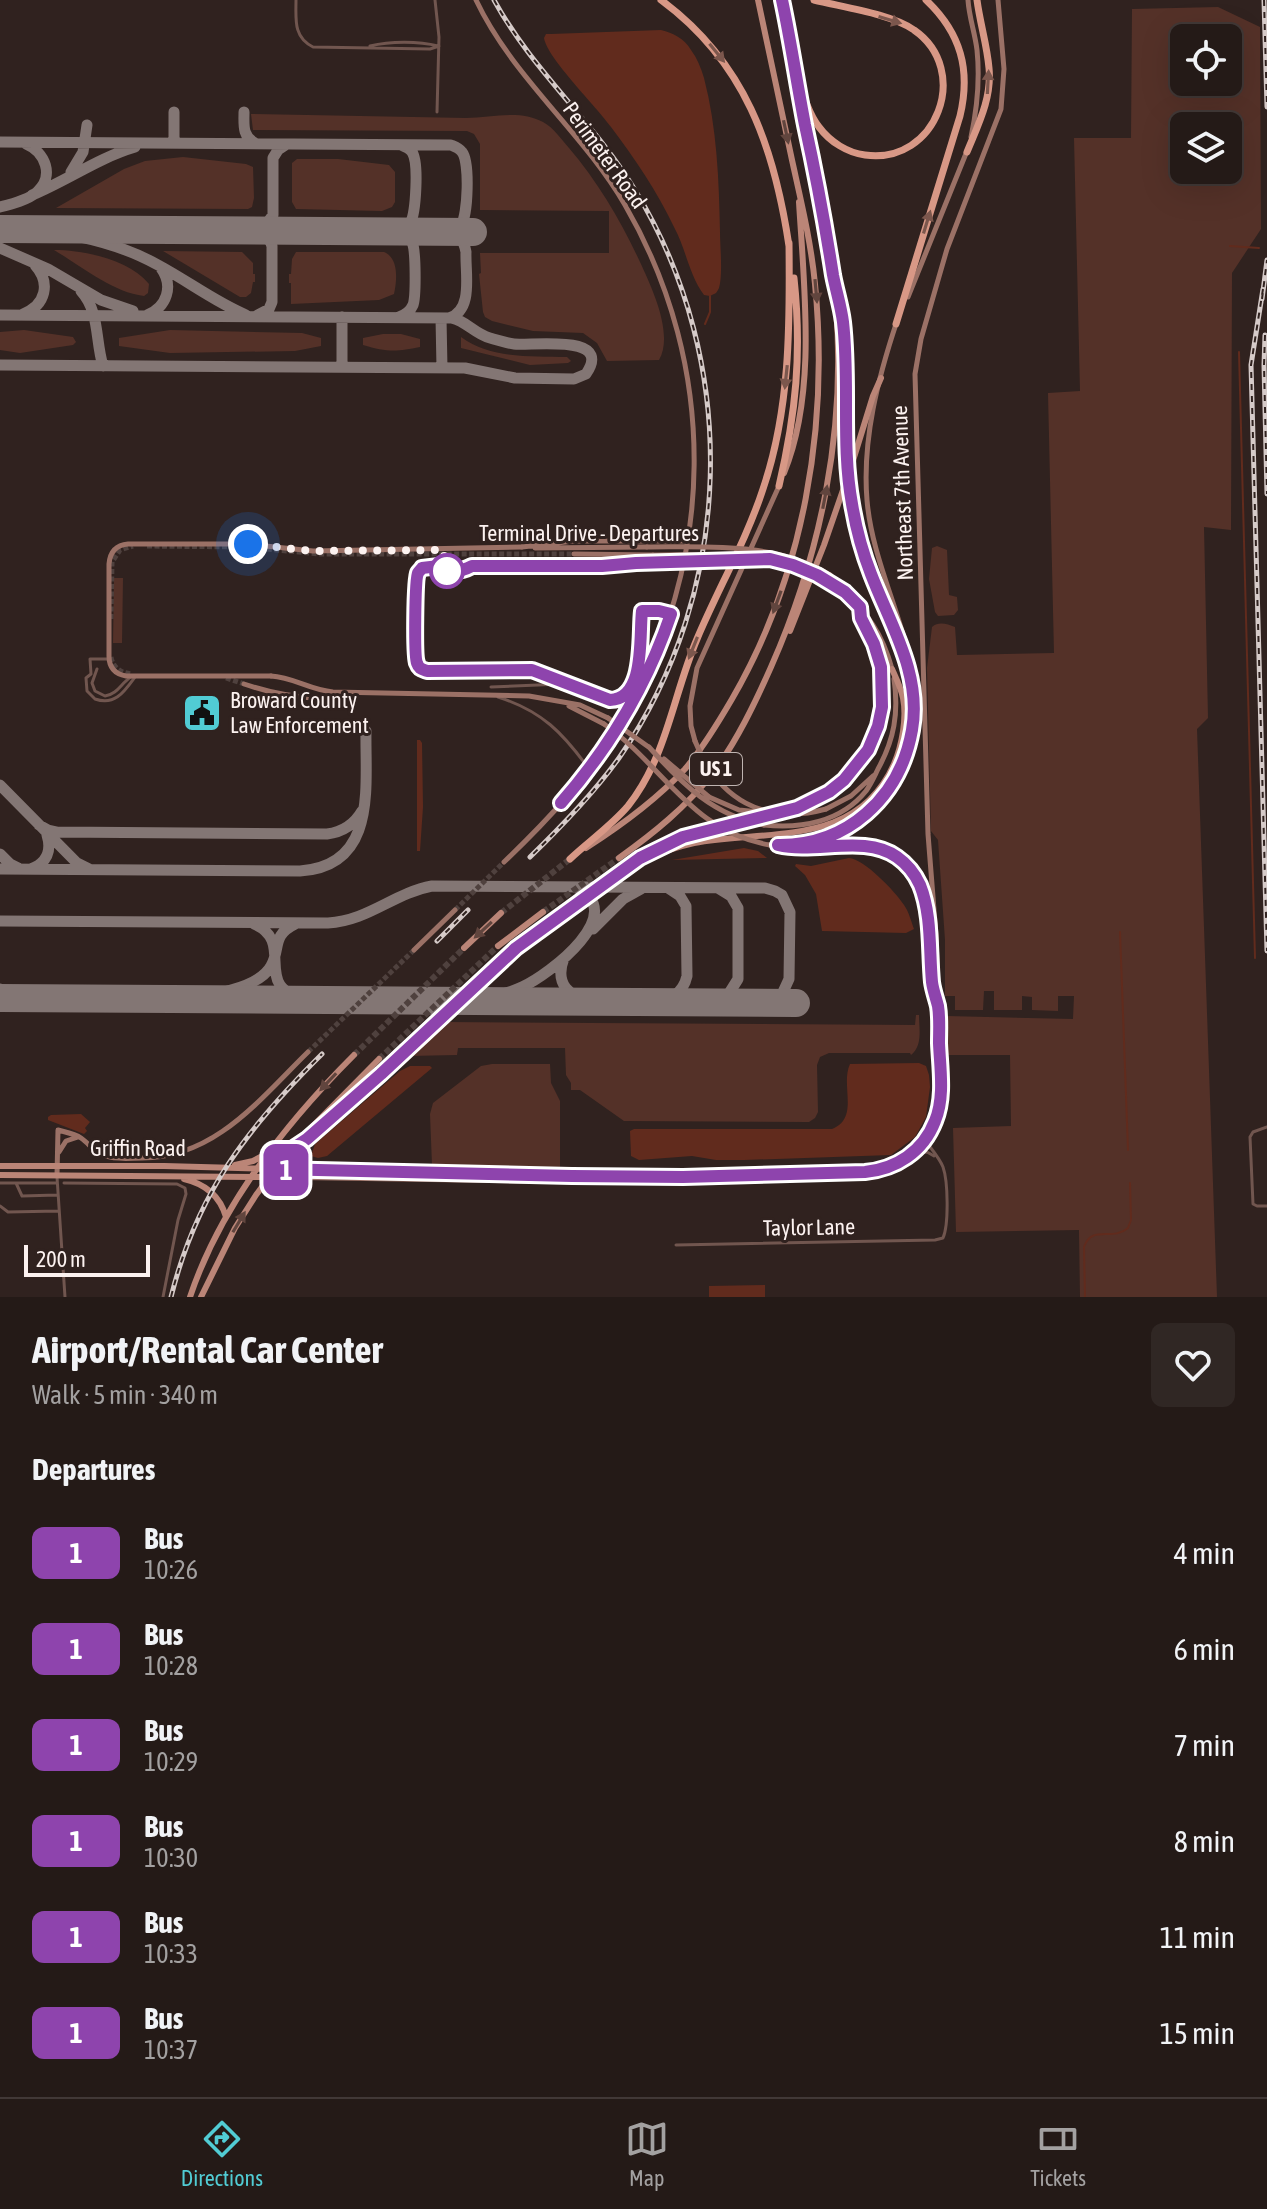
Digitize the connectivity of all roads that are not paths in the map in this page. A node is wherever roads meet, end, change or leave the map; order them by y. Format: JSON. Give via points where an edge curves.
{"nodes":[{"id":1,"x":296,"y":0,"type":"edge"},
{"id":2,"x":435,"y":0,"type":"edge"},
{"id":3,"x":476,"y":0,"type":"edge"},
{"id":4,"x":661,"y":0,"type":"edge"},
{"id":5,"x":758,"y":0,"type":"edge"},
{"id":6,"x":814,"y":0,"type":"edge"},
{"id":7,"x":926,"y":0,"type":"edge"},
{"id":8,"x":968,"y":0,"type":"edge"},
{"id":9,"x":977,"y":0,"type":"edge"},
{"id":10,"x":998,"y":0,"type":"edge"},
{"id":11,"x":782,"y":3,"type":"edge"},
{"id":12,"x":439,"y":46,"type":"junction"},
{"id":13,"x":794,"y":65,"type":"junction"},
{"id":14,"x":437,"y":112,"type":"dead end"},
{"id":15,"x":967,"y":152,"type":"junction"},
{"id":16,"x":798,"y":187,"type":"junction"},
{"id":17,"x":789,"y":243,"type":"junction"},
{"id":18,"x":833,"y":276,"type":"junction"},
{"id":19,"x":896,"y":324,"type":"junction"},
{"id":20,"x":881,"y":378,"type":"junction"},
{"id":21,"x":779,"y":486,"type":"junction"},
{"id":22,"x":688,"y":541,"type":"junction"},
{"id":23,"x":522,"y":547,"type":"junction"},
{"id":24,"x":574,"y":554,"type":"tunnel mouth"},
{"id":25,"x":827,"y":577,"type":"junction"},
{"id":26,"x":860,"y":607,"type":"junction"},
{"id":27,"x":778,"y":652,"type":"junction"},
{"id":28,"x":97,"y":669,"type":"junction"},
{"id":29,"x":892,"y":669,"type":"junction"},
{"id":30,"x":91,"y":674,"type":"junction"},
{"id":31,"x":244,"y":684,"type":"tunnel mouth"},
{"id":32,"x":562,"y":684,"type":"dead end"},
{"id":33,"x":491,"y":687,"type":"dead end"},
{"id":34,"x":354,"y":693,"type":"junction"},
{"id":35,"x":490,"y":694,"type":"junction"},
{"id":36,"x":914,"y":713,"type":"junction"},
{"id":37,"x":606,"y":721,"type":"junction"},
{"id":38,"x":649,"y":747,"type":"junction"},
{"id":39,"x":589,"y":769,"type":"junction"},
{"id":40,"x":878,"y":769,"type":"junction"},
{"id":41,"x":797,"y":808,"type":"junction"},
{"id":42,"x":778,"y":845,"type":"junction"},
{"id":43,"x":619,"y":858,"type":"tunnel mouth"},
{"id":44,"x":570,"y":859,"type":"joint"},
{"id":45,"x":504,"y":862,"type":"tunnel mouth"},
{"id":46,"x":455,"y":910,"type":"tunnel mouth"},
{"id":47,"x":568,"y":911,"type":"tunnel mouth"},
{"id":48,"x":543,"y":912,"type":"tunnel mouth"},
{"id":49,"x":501,"y":913,"type":"tunnel mouth"},
{"id":50,"x":498,"y":946,"type":"tunnel mouth"},
{"id":51,"x":464,"y":948,"type":"tunnel mouth"},
{"id":52,"x":516,"y":948,"type":"tunnel mouth"},
{"id":53,"x":414,"y":950,"type":"tunnel mouth"},
{"id":54,"x":938,"y":1008,"type":"junction"},
{"id":55,"x":308,"y":1052,"type":"tunnel mouth"},
{"id":56,"x":404,"y":1052,"type":"tunnel mouth"},
{"id":57,"x":354,"y":1055,"type":"tunnel mouth"},
{"id":58,"x":379,"y":1059,"type":"tunnel mouth"},
{"id":59,"x":1267,"y":1127,"type":"edge"},
{"id":60,"x":79,"y":1137,"type":"junction"},
{"id":61,"x":925,"y":1140,"type":"junction"},
{"id":62,"x":270,"y":1151,"type":"junction"},
{"id":63,"x":288,"y":1152,"type":"junction"},
{"id":64,"x":911,"y":1154,"type":"junction"},
{"id":65,"x":57,"y":1157,"type":"junction"},
{"id":66,"x":938,"y":1158,"type":"junction"},
{"id":67,"x":0,"y":1166,"type":"edge"},
{"id":68,"x":57,"y":1166,"type":"junction"},
{"id":69,"x":228,"y":1167,"type":"junction"},
{"id":70,"x":258,"y":1168,"type":"junction"},
{"id":71,"x":275,"y":1169,"type":"junction"},
{"id":72,"x":299,"y":1171,"type":"junction"},
{"id":73,"x":0,"y":1175,"type":"edge"},
{"id":74,"x":165,"y":1175,"type":"junction"},
{"id":75,"x":253,"y":1176,"type":"junction"},
{"id":76,"x":565,"y":1176,"type":"junction"},
{"id":77,"x":269,"y":1177,"type":"junction"},
{"id":78,"x":464,"y":1177,"type":"junction"},
{"id":79,"x":683,"y":1177,"type":"junction"},
{"id":80,"x":57,"y":1179,"type":"junction"},
{"id":81,"x":555,"y":1181,"type":"junction"},
{"id":82,"x":0,"y":1183,"type":"edge"},
{"id":83,"x":16,"y":1183,"type":"junction"},
{"id":84,"x":64,"y":1183,"type":"dead end"},
{"id":85,"x":57,"y":1195,"type":"junction"},
{"id":86,"x":0,"y":1206,"type":"edge"},
{"id":87,"x":1267,"y":1206,"type":"edge"},
{"id":88,"x":58,"y":1211,"type":"junction"},
{"id":89,"x":226,"y":1219,"type":"junction"},
{"id":90,"x":676,"y":1245,"type":"dead end"},
{"id":91,"x":65,"y":1297,"type":"edge"},
{"id":92,"x":163,"y":1297,"type":"edge"},
{"id":93,"x":190,"y":1297,"type":"edge"},
{"id":94,"x":201,"y":1297,"type":"edge"}],
"edges":[{"from":1,"to":12,"type":"street","via":[[297,28],[308,45]]},
{"from":2,"to":12,"type":"street"},
{"from":3,"to":22,"type":"street","name":"Perimeter Road","via":[[521,73],[616,190],[662,281],[680,338],[693,418]]},
{"from":4,"to":17,"type":"highway","one_way":true,"via":[[715,51],[750,104],[773,165]]},
{"from":5,"to":16,"type":"main road","number":"US 1","one_way":true},
{"from":6,"to":13,"type":"highway","one_way":true,"via":[[903,23],[924,38],[941,69],[938,115],[925,135],[905,149],[881,156],[857,154],[817,125]]},
{"from":19,"to":7,"type":"highway","one_way":true,"via":[[961,110],[964,79],[951,28]]},
{"from":8,"to":15,"type":"street","via":[[978,81]]},
{"from":15,"to":9,"type":"highway","one_way":true,"via":[[989,83]]},
{"from":10,"to":54,"type":"street","name":"Northeast 7th Avenue","via":[[1004,69],[1001,109],[947,249],[915,374]]},
{"from":11,"to":13,"type":"main road","number":"US 1"},
{"from":12,"to":14,"type":"street"},
{"from":13,"to":18,"type":"main road","number":"US 1"},
{"from":15,"to":19,"type":"street"},
{"from":16,"to":21,"type":"main road","via":[[805,351],[794,443]]},
{"from":16,"to":44,"type":"main road","number":"US 1","one_way":true,"via":[[815,285],[818,394],[808,487],[780,593],[744,678],[694,757],[644,807]]},
{"from":17,"to":21,"type":"highway","via":[[797,381]]},
{"from":17,"to":44,"type":"highway","one_way":true,"via":[[786,381],[758,504],[695,642],[652,769],[626,807]]},
{"from":27,"to":18,"type":"main road","number":"US 1","one_way":true,"via":[[804,581],[829,471],[838,370]]},
{"from":18,"to":36,"type":"main road","bridge":true,"via":[[844,330],[849,489],[866,562],[904,653]]},
{"from":19,"to":20,"type":"street"},
{"from":20,"to":27,"type":"main road","via":[[795,624]]},
{"from":20,"to":36,"type":"street","via":[[867,449],[868,511],[910,662]]},
{"from":21,"to":40,"type":"street","bridge":true,"via":[[695,675],[690,713],[695,741],[718,782],[735,797],[781,815],[826,809],[856,792]]},
{"from":22,"to":23,"type":"street","via":[[574,541]]},
{"from":22,"to":39,"type":"street","name":"Perimeter Road","via":[[665,632],[650,668]]},
{"from":23,"to":25,"type":"street","name":"Terminal Drive - Departures","bridge":true,"via":[[743,549],[805,562]]},
{"from":23,"to":34,"type":"street","name":"Terminal Drive - Departures","bridge":true,"via":[[313,551],[248,544],[128,544],[113,551],[113,671],[123,676],[271,676]]},
{"from":24,"to":25,"type":"street","bridge":true,"via":[[759,557]]},
{"from":25,"to":26,"type":"street","name":"Terminal Drive - Departures"},
{"from":26,"to":29,"type":"street","via":[[882,640]]},
{"from":26,"to":41,"type":"street","via":[[882,674],[878,726],[868,750],[844,780]]},
{"from":27,"to":43,"type":"main road","number":"US 1","via":[[715,770],[673,816]]},
{"from":28,"to":30,"type":"street"},
{"from":28,"to":30,"type":"street","via":[[112,660],[90,659]]},
{"from":28,"to":30,"type":"street","via":[[92,683],[105,696],[137,674],[121,695],[106,702],[87,691],[85,681]]},
{"from":29,"to":40,"type":"street","via":[[894,730]]},
{"from":29,"to":41,"type":"main road","via":[[903,698],[900,745],[882,785],[863,806],[818,828],[694,843],[641,860],[683,837]]},
{"from":31,"to":34,"type":"street","via":[[295,697]]},
{"from":32,"to":33,"type":"street"},
{"from":34,"to":35,"type":"street"},
{"from":35,"to":37,"type":"street","via":[[557,702]]},
{"from":35,"to":39,"type":"street","via":[[548,722]]},
{"from":36,"to":42,"type":"street","via":[[905,758],[873,808],[829,837]]},
{"from":37,"to":38,"type":"street","bridge":true},
{"from":37,"to":42,"type":"street","bridge":true,"via":[[699,815],[735,836]]},
{"from":38,"to":40,"type":"street","bridge":true,"via":[[707,803],[737,819],[764,825],[808,825],[837,814],[861,797]]},
{"from":38,"to":41,"type":"street","bridge":true,"via":[[709,797],[730,807],[768,813]]},
{"from":39,"to":45,"type":"street","name":"Perimeter Road"},
{"from":42,"to":54,"type":"street","via":[[874,847],[909,868],[924,899]]},
{"from":46,"to":53,"type":"street"},
{"from":47,"to":52,"type":"main road"},
{"from":48,"to":50,"type":"main road"},
{"from":49,"to":51,"type":"main road","one_way":true},
{"from":54,"to":61,"type":"street","name":"Northeast 7th Avenue","via":[[941,1097]]},
{"from":55,"to":60,"type":"street","via":[[232,1126],[190,1150],[156,1158],[109,1157]]},
{"from":56,"to":63,"type":"main road"},
{"from":57,"to":62,"type":"main road","one_way":true},
{"from":58,"to":63,"type":"main road"},
{"from":59,"to":87,"type":"street","via":[[1250,1137],[1253,1204]]},
{"from":60,"to":65,"type":"street","via":[[64,1142]]},
{"from":60,"to":65,"type":"street","via":[[58,1130]]},
{"from":61,"to":64,"type":"street"},
{"from":61,"to":66,"type":"street"},
{"from":62,"to":69,"type":"main road"},
{"from":62,"to":70,"type":"main road"},
{"from":63,"to":71,"type":"main road"},
{"from":63,"to":72,"type":"main road"},
{"from":64,"to":66,"type":"street","via":[[927,1152]]},
{"from":64,"to":79,"type":"street","via":[[877,1170]]},
{"from":65,"to":68,"type":"street"},
{"from":66,"to":90,"type":"street","name":"Taylor Lane","via":[[945,1172],[943,1238]]},
{"from":67,"to":68,"type":"main road","name":"Griffin Road"},
{"from":68,"to":69,"type":"main road","name":"Griffin Road"},
{"from":68,"to":80,"type":"street"},
{"from":69,"to":70,"type":"main road","name":"Griffin Road"},
{"from":70,"to":71,"type":"main road","name":"Griffin Road"},
{"from":70,"to":75,"type":"main road"},
{"from":71,"to":72,"type":"street"},
{"from":71,"to":77,"type":"main road"},
{"from":72,"to":78,"type":"street"},
{"from":73,"to":80,"type":"main road","name":"Griffin Road"},
{"from":74,"to":75,"type":"main road","name":"Griffin Road"},
{"from":74,"to":80,"type":"main road","name":"Griffin Road"},
{"from":74,"to":89,"type":"main road","via":[[211,1191]]},
{"from":75,"to":77,"type":"main road","name":"Griffin Road"},
{"from":75,"to":89,"type":"main road"},
{"from":76,"to":78,"type":"street"},
{"from":76,"to":79,"type":"street"},
{"from":76,"to":81,"type":"street"},
{"from":77,"to":78,"type":"street"},
{"from":94,"to":77,"type":"main road","one_way":true,"via":[[229,1239]]},
{"from":78,"to":81,"type":"street"},
{"from":79,"to":81,"type":"street"},
{"from":80,"to":83,"type":"street"},
{"from":80,"to":85,"type":"street"},
{"from":82,"to":83,"type":"street"},
{"from":83,"to":85,"type":"street","via":[[22,1196]]},
{"from":84,"to":92,"type":"street","via":[[185,1188]]},
{"from":85,"to":88,"type":"street"},
{"from":86,"to":88,"type":"street","via":[[8,1212]]},
{"from":88,"to":91,"type":"street"},
{"from":89,"to":93,"type":"main road"}]}
